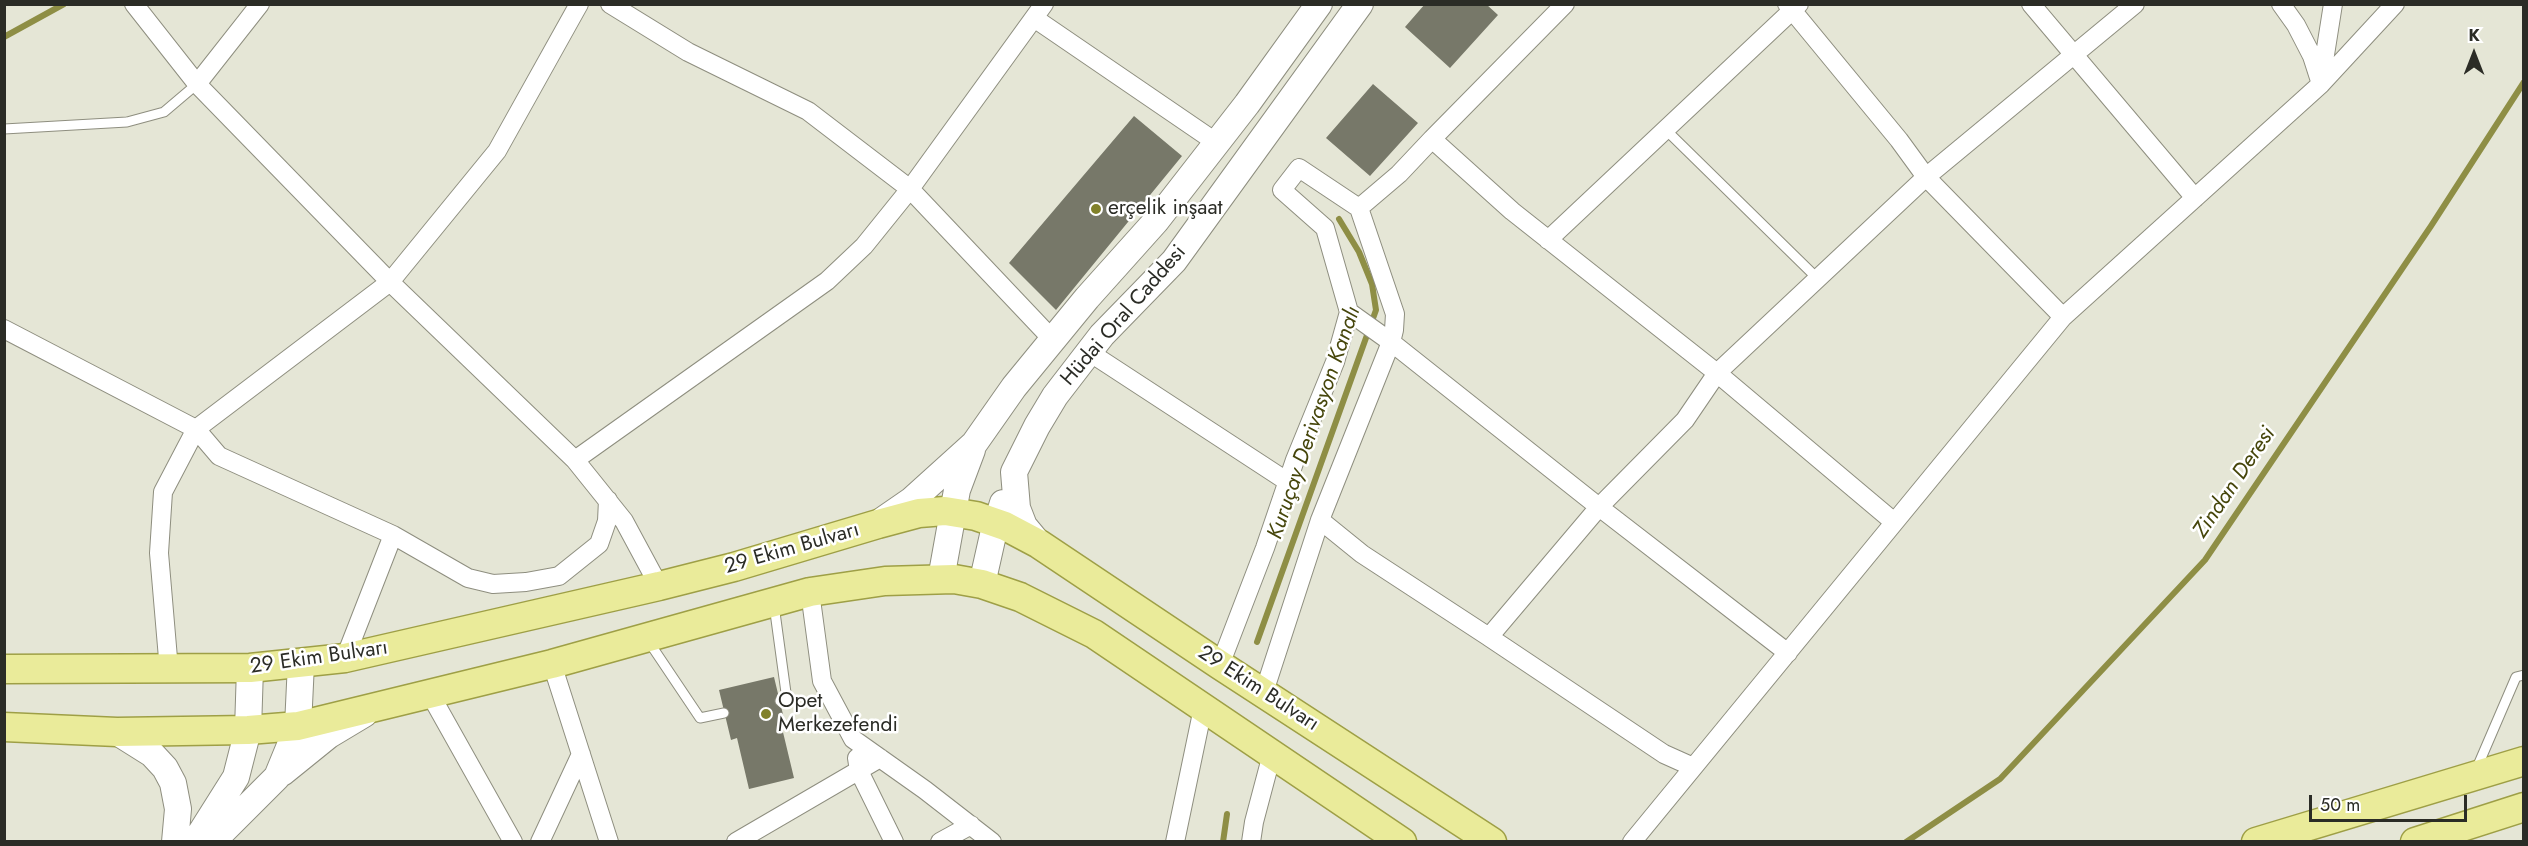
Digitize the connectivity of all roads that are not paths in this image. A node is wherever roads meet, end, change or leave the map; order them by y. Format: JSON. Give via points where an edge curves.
{"nodes":[{"id":1,"x":134,"y":4,"type":"edge"},
{"id":2,"x":260,"y":4,"type":"edge"},
{"id":3,"x":579,"y":4,"type":"edge"},
{"id":4,"x":610,"y":4,"type":"edge"},
{"id":5,"x":1319,"y":4,"type":"edge"},
{"id":6,"x":1360,"y":4,"type":"edge"},
{"id":7,"x":1565,"y":4,"type":"edge"},
{"id":8,"x":2031,"y":4,"type":"edge"},
{"id":9,"x":2134,"y":4,"type":"edge"},
{"id":10,"x":2281,"y":4,"type":"edge"},
{"id":11,"x":2333,"y":4,"type":"edge"},
{"id":12,"x":2395,"y":4,"type":"edge"},
{"id":13,"x":1793,"y":6,"type":"edge"},
{"id":14,"x":1039,"y":11,"type":"edge"},
{"id":15,"x":2074,"y":55,"type":"junction"},
{"id":16,"x":197,"y":84,"type":"junction"},
{"id":17,"x":2321,"y":84,"type":"junction"},
{"id":18,"x":4,"y":129,"type":"edge"},
{"id":19,"x":1666,"y":130,"type":"junction"},
{"id":20,"x":1432,"y":139,"type":"junction"},
{"id":21,"x":1217,"y":143,"type":"junction"},
{"id":22,"x":1926,"y":177,"type":"junction"},
{"id":23,"x":910,"y":189,"type":"junction"},
{"id":24,"x":2195,"y":198,"type":"junction"},
{"id":25,"x":1359,"y":208,"type":"junction"},
{"id":26,"x":1548,"y":240,"type":"junction"},
{"id":27,"x":1818,"y":279,"type":"junction"},
{"id":28,"x":390,"y":282,"type":"junction"},
{"id":29,"x":1354,"y":315,"type":"junction"},
{"id":30,"x":2063,"y":317,"type":"junction"},
{"id":31,"x":4,"y":329,"type":"edge"},
{"id":32,"x":1387,"y":339,"type":"junction"},
{"id":33,"x":1053,"y":340,"type":"junction"},
{"id":34,"x":1089,"y":352,"type":"junction"},
{"id":35,"x":1717,"y":373,"type":"junction"},
{"id":36,"x":196,"y":429,"type":"junction"},
{"id":37,"x":974,"y":444,"type":"junction"},
{"id":38,"x":575,"y":460,"type":"junction"},
{"id":39,"x":1017,"y":464,"type":"junction"},
{"id":40,"x":1288,"y":482,"type":"junction"},
{"id":41,"x":608,"y":500,"type":"junction"},
{"id":42,"x":1599,"y":507,"type":"junction"},
{"id":43,"x":953,"y":512,"type":"junction"},
{"id":44,"x":1320,"y":520,"type":"junction"},
{"id":45,"x":1894,"y":522,"type":"junction"},
{"id":46,"x":996,"y":523,"type":"junction"},
{"id":47,"x":878,"y":524,"type":"junction"},
{"id":48,"x":393,"y":535,"type":"junction"},
{"id":49,"x":1039,"y":544,"type":"junction"},
{"id":50,"x":941,"y":579,"type":"junction"},
{"id":51,"x":982,"y":584,"type":"junction"},
{"id":52,"x":659,"y":586,"type":"junction"},
{"id":53,"x":810,"y":592,"type":"junction"},
{"id":54,"x":774,"y":602,"type":"junction"},
{"id":55,"x":1489,"y":637,"type":"junction"},
{"id":56,"x":646,"y":638,"type":"junction"},
{"id":57,"x":1788,"y":653,"type":"junction"},
{"id":58,"x":345,"y":658,"type":"junction"},
{"id":59,"x":301,"y":663,"type":"junction"},
{"id":60,"x":552,"y":664,"type":"junction"},
{"id":61,"x":1220,"y":665,"type":"junction"},
{"id":62,"x":250,"y":668,"type":"junction"},
{"id":63,"x":4,"y":669,"type":"edge"},
{"id":64,"x":170,"y":670,"type":"junction"},
{"id":65,"x":2523,"y":675,"type":"edge"},
{"id":66,"x":1264,"y":692,"type":"junction"},
{"id":67,"x":430,"y":694,"type":"junction"},
{"id":68,"x":780,"y":701,"type":"dead end"},
{"id":69,"x":375,"y":707,"type":"junction"},
{"id":70,"x":1203,"y":708,"type":"junction"},
{"id":71,"x":724,"y":713,"type":"dead end"},
{"id":72,"x":298,"y":726,"type":"junction"},
{"id":73,"x":4,"y":727,"type":"edge"},
{"id":74,"x":248,"y":730,"type":"junction"},
{"id":75,"x":117,"y":732,"type":"junction"},
{"id":76,"x":853,"y":739,"type":"junction"},
{"id":77,"x":581,"y":754,"type":"junction"},
{"id":78,"x":1272,"y":754,"type":"junction"},
{"id":79,"x":880,"y":759,"type":"junction"},
{"id":80,"x":2523,"y":761,"type":"edge"},
{"id":81,"x":1693,"y":767,"type":"junction"},
{"id":82,"x":859,"y":771,"type":"junction"},
{"id":83,"x":2474,"y":776,"type":"junction"},
{"id":84,"x":277,"y":777,"type":"junction"},
{"id":85,"x":2523,"y":807,"type":"edge"},
{"id":86,"x":971,"y":825,"type":"junction"},
{"id":87,"x":175,"y":842,"type":"edge"},
{"id":88,"x":195,"y":842,"type":"edge"},
{"id":89,"x":212,"y":842,"type":"edge"},
{"id":90,"x":513,"y":842,"type":"edge"},
{"id":91,"x":540,"y":842,"type":"edge"},
{"id":92,"x":609,"y":842,"type":"edge"},
{"id":93,"x":736,"y":842,"type":"edge"},
{"id":94,"x":894,"y":842,"type":"edge"},
{"id":95,"x":940,"y":842,"type":"edge"},
{"id":96,"x":992,"y":842,"type":"edge"},
{"id":97,"x":1175,"y":842,"type":"edge"},
{"id":98,"x":1251,"y":842,"type":"edge"},
{"id":99,"x":1402,"y":842,"type":"edge"},
{"id":100,"x":1492,"y":842,"type":"edge"},
{"id":101,"x":1632,"y":842,"type":"edge"},
{"id":102,"x":2256,"y":842,"type":"edge"},
{"id":103,"x":2415,"y":842,"type":"edge"}],
"edges":[{"from":1,"to":16,"type":"street"},
{"from":2,"to":16,"type":"street"},
{"from":3,"to":28,"type":"street","via":[[498,151]]},
{"from":4,"to":23,"type":"street","via":[[688,52],[808,111]]},
{"from":5,"to":21,"type":"street","name":"Hüdai Oral Caddesi"},
{"from":6,"to":34,"type":"street","name":"Hüdai Oral Caddesi","via":[[1173,261]]},
{"from":7,"to":20,"type":"street"},
{"from":8,"to":15,"type":"street"},
{"from":9,"to":15,"type":"street"},
{"from":10,"to":17,"type":"street","via":[[2312,56]]},
{"from":11,"to":17,"type":"street"},
{"from":12,"to":17,"type":"street"},
{"from":13,"to":19,"type":"street"},
{"from":13,"to":22,"type":"street"},
{"from":14,"to":21,"type":"street"},
{"from":14,"to":23,"type":"street"},
{"from":15,"to":22,"type":"street"},
{"from":15,"to":24,"type":"street"},
{"from":16,"to":18,"type":"lane","via":[[165,112],[127,122]]},
{"from":16,"to":28,"type":"street"},
{"from":17,"to":24,"type":"street"},
{"from":19,"to":26,"type":"street"},
{"from":19,"to":27,"type":"lane"},
{"from":20,"to":25,"type":"street"},
{"from":20,"to":26,"type":"street"},
{"from":21,"to":33,"type":"street","name":"Hüdai Oral Caddesi","via":[[1156,221]]},
{"from":22,"to":27,"type":"street"},
{"from":22,"to":30,"type":"street"},
{"from":23,"to":33,"type":"street"},
{"from":23,"to":38,"type":"street","via":[[864,246],[827,280]]},
{"from":24,"to":30,"type":"street"},
{"from":25,"to":29,"type":"street","via":[[1299,168],[1282,190],[1325,228]]},
{"from":25,"to":32,"type":"street","via":[[1395,314]]},
{"from":26,"to":35,"type":"street"},
{"from":27,"to":35,"type":"street"},
{"from":28,"to":36,"type":"street"},
{"from":28,"to":38,"type":"street"},
{"from":29,"to":32,"type":"street"},
{"from":29,"to":40,"type":"street"},
{"from":30,"to":45,"type":"street"},
{"from":31,"to":36,"type":"street"},
{"from":32,"to":42,"type":"street"},
{"from":32,"to":44,"type":"street"},
{"from":33,"to":37,"type":"street","name":"Hüdai Oral Caddesi"},
{"from":34,"to":39,"type":"street","name":"Hüdai Oral Caddesi","via":[[1055,396]]},
{"from":34,"to":40,"type":"street"},
{"from":35,"to":42,"type":"street","via":[[1685,420]]},
{"from":35,"to":45,"type":"street"},
{"from":36,"to":48,"type":"street","via":[[219,456]]},
{"from":36,"to":64,"type":"street","via":[[163,492],[159,553]]},
{"from":37,"to":43,"type":"street","via":[[960,478]]},
{"from":37,"to":47,"type":"street","via":[[912,500]]},
{"from":38,"to":41,"type":"street"},
{"from":39,"to":46,"type":"street","name":"Hüdai Oral Caddesi"},
{"from":39,"to":49,"type":"street","via":[[1017,508],[1024,526]]},
{"from":40,"to":61,"type":"street"},
{"from":41,"to":48,"type":"street","via":[[607,521],[598,544],[559,576],[526,582],[493,584],[468,578]]},
{"from":41,"to":52,"type":"street","via":[[624,521]]},
{"from":42,"to":55,"type":"street"},
{"from":42,"to":57,"type":"street"},
{"from":43,"to":46,"type":"main road","name":"29 Ekim Bulvarı"},
{"from":43,"to":47,"type":"main road","name":"29 Ekim Bulvarı","via":[[919,513]]},
{"from":43,"to":50,"type":"street"},
{"from":44,"to":55,"type":"street","via":[[1362,554]]},
{"from":44,"to":66,"type":"street"},
{"from":45,"to":57,"type":"street"},
{"from":46,"to":49,"type":"main road","name":"29 Ekim Bulvarı"},
{"from":46,"to":51,"type":"street","name":"Hüdai Oral Caddesi"},
{"from":47,"to":52,"type":"main road","name":"29 Ekim Bulvarı"},
{"from":48,"to":58,"type":"street"},
{"from":49,"to":61,"type":"main road","name":"29 Ekim Bulvarı"},
{"from":50,"to":51,"type":"main road"},
{"from":50,"to":53,"type":"main road","via":[[885,581]]},
{"from":51,"to":70,"type":"main road","via":[[1020,597],[1094,634]]},
{"from":52,"to":58,"type":"main road","name":"29 Ekim Bulvarı"},
{"from":53,"to":54,"type":"main road"},
{"from":53,"to":76,"type":"street","via":[[822,681]]},
{"from":54,"to":56,"type":"main road"},
{"from":54,"to":68,"type":"lane","via":[[787,700]]},
{"from":55,"to":81,"type":"street","via":[[1664,754]]},
{"from":56,"to":60,"type":"main road"},
{"from":56,"to":71,"type":"lane","via":[[699,718]]},
{"from":57,"to":81,"type":"street"},
{"from":58,"to":59,"type":"main road","name":"29 Ekim Bulvarı"},
{"from":59,"to":62,"type":"main road","name":"29 Ekim Bulvarı"},
{"from":59,"to":72,"type":"street"},
{"from":60,"to":67,"type":"main road"},
{"from":60,"to":77,"type":"street"},
{"from":61,"to":66,"type":"main road","name":"29 Ekim Bulvarı"},
{"from":62,"to":64,"type":"main road","name":"29 Ekim Bulvarı"},
{"from":62,"to":74,"type":"street"},
{"from":63,"to":64,"type":"main road","name":"29 Ekim Bulvarı"},
{"from":65,"to":83,"type":"lane","via":[[2516,677]]},
{"from":66,"to":100,"type":"main road","name":"29 Ekim Bulvarı"},
{"from":67,"to":69,"type":"main road"},
{"from":67,"to":90,"type":"street"},
{"from":69,"to":72,"type":"main road"},
{"from":69,"to":84,"type":"street","via":[[329,735]]},
{"from":70,"to":78,"type":"main road"},
{"from":70,"to":97,"type":"street"},
{"from":72,"to":74,"type":"main road"},
{"from":72,"to":84,"type":"street"},
{"from":73,"to":75,"type":"main road"},
{"from":74,"to":75,"type":"main road"},
{"from":74,"to":88,"type":"street","via":[[236,777]]},
{"from":75,"to":87,"type":"street","via":[[152,754],[173,783],[178,809]]},
{"from":76,"to":79,"type":"street"},
{"from":76,"to":82,"type":"street"},
{"from":77,"to":91,"type":"street"},
{"from":77,"to":92,"type":"street"},
{"from":78,"to":98,"type":"street"},
{"from":78,"to":99,"type":"main road"},
{"from":79,"to":82,"type":"street"},
{"from":79,"to":86,"type":"street"},
{"from":80,"to":83,"type":"main road"},
{"from":81,"to":101,"type":"street"},
{"from":82,"to":93,"type":"street"},
{"from":82,"to":94,"type":"street"},
{"from":83,"to":102,"type":"main road"},
{"from":84,"to":89,"type":"street"},
{"from":85,"to":103,"type":"main road"},
{"from":86,"to":95,"type":"street"},
{"from":86,"to":96,"type":"street"}]}
